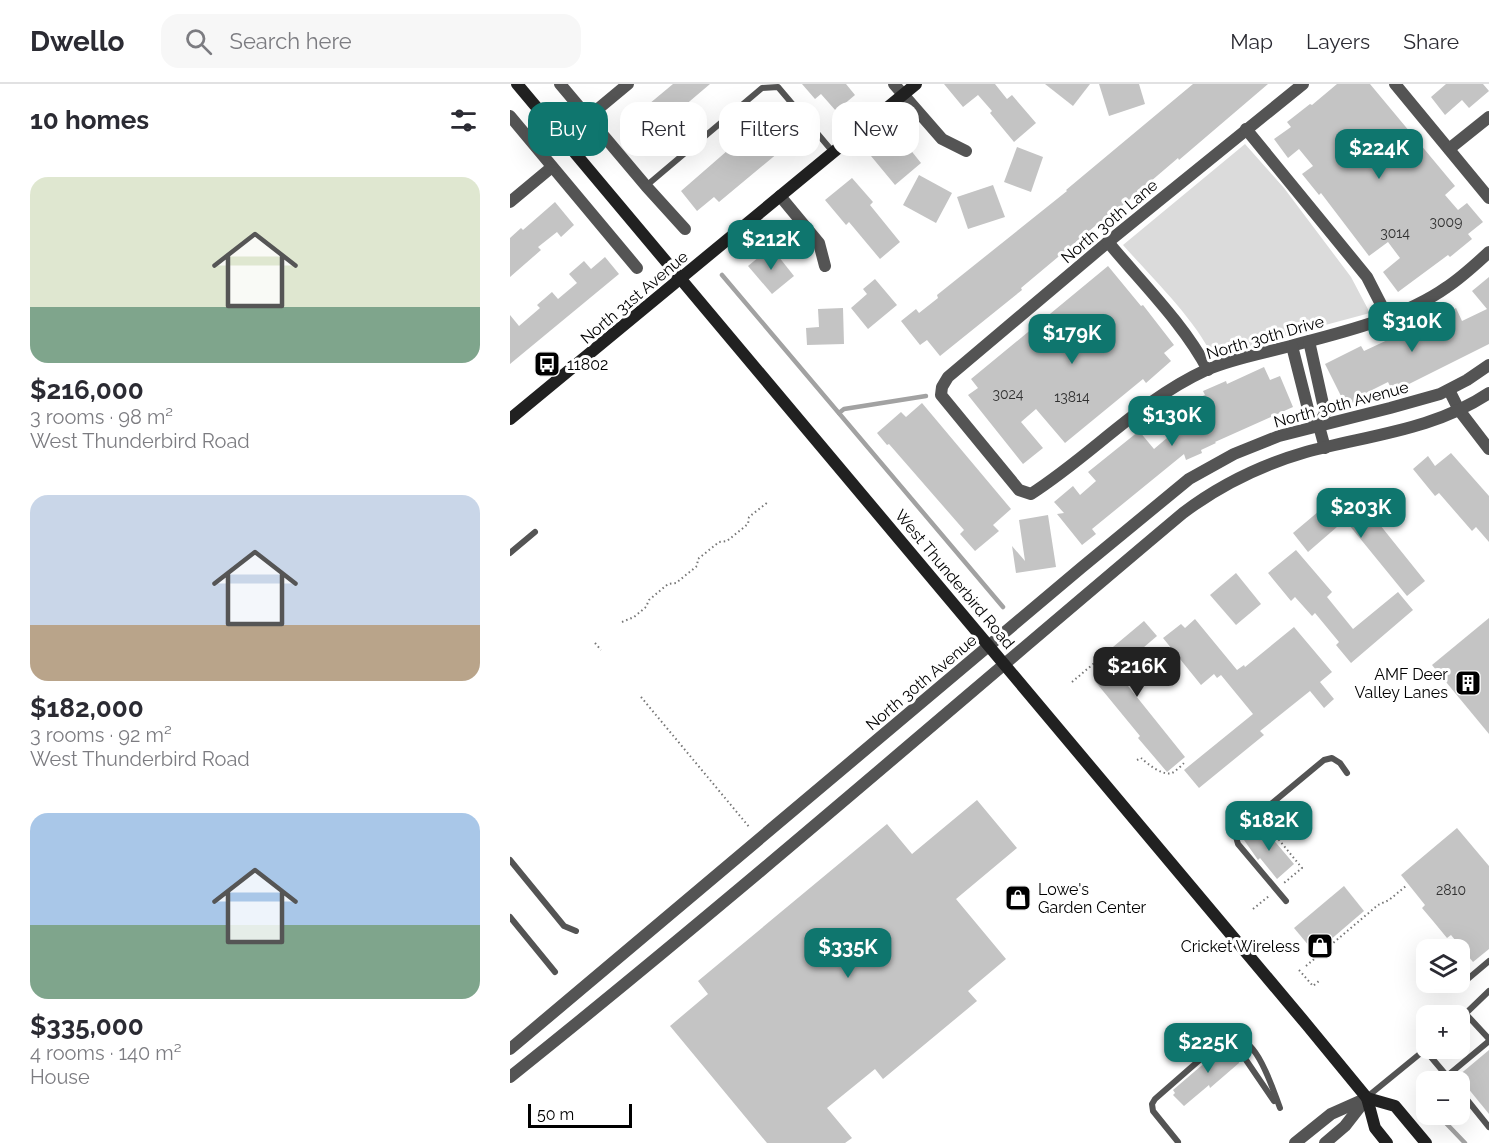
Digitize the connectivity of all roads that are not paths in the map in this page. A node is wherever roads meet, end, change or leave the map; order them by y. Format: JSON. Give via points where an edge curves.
{"nodes":[{"id":1,"x":517,"y":84,"type":"edge"},
{"id":2,"x":560,"y":84,"type":"edge"},
{"id":3,"x":628,"y":84,"type":"edge"},
{"id":4,"x":894,"y":84,"type":"edge"},
{"id":5,"x":916,"y":84,"type":"edge"},
{"id":6,"x":1303,"y":84,"type":"edge"},
{"id":7,"x":1395,"y":84,"type":"edge"},
{"id":8,"x":903,"y":95,"type":"junction"},
{"id":9,"x":532,"y":102,"type":"edge"},
{"id":10,"x":575,"y":102,"type":"edge"},
{"id":11,"x":607,"y":102,"type":"edge"},
{"id":12,"x":895,"y":102,"type":"edge"},
{"id":13,"x":510,"y":116,"type":"edge"},
{"id":14,"x":1489,"y":117,"type":"edge"},
{"id":15,"x":1246,"y":129,"type":"junction"},
{"id":16,"x":608,"y":141,"type":"edge"},
{"id":17,"x":1449,"y":149,"type":"junction"},
{"id":18,"x":966,"y":151,"type":"dead end"},
{"id":19,"x":832,"y":152,"type":"edge"},
{"id":20,"x":832,"y":154,"type":"edge"},
{"id":21,"x":578,"y":156,"type":"edge"},
{"id":22,"x":552,"y":167,"type":"junction"},
{"id":23,"x":646,"y":186,"type":"junction"},
{"id":24,"x":780,"y":196,"type":"junction"},
{"id":25,"x":1489,"y":198,"type":"edge"},
{"id":26,"x":510,"y":202,"type":"edge"},
{"id":27,"x":685,"y":229,"type":"dead end"},
{"id":28,"x":1108,"y":242,"type":"junction"},
{"id":29,"x":1489,"y":252,"type":"edge"},
{"id":30,"x":825,"y":266,"type":"dead end"},
{"id":31,"x":637,"y":268,"type":"dead end"},
{"id":32,"x":681,"y":279,"type":"junction"},
{"id":33,"x":1388,"y":318,"type":"junction"},
{"id":34,"x":1308,"y":341,"type":"junction"},
{"id":35,"x":1292,"y":346,"type":"junction"},
{"id":36,"x":1489,"y":365,"type":"edge"},
{"id":37,"x":1208,"y":370,"type":"junction"},
{"id":38,"x":1449,"y":390,"type":"junction"},
{"id":39,"x":1489,"y":393,"type":"edge"},
{"id":40,"x":1459,"y":411,"type":"junction"},
{"id":41,"x":510,"y":419,"type":"edge"},
{"id":42,"x":1319,"y":426,"type":"junction"},
{"id":43,"x":1325,"y":448,"type":"junction"},
{"id":44,"x":1489,"y":449,"type":"edge"},
{"id":45,"x":1031,"y":494,"type":"joint"},
{"id":46,"x":535,"y":531,"type":"dead end"},
{"id":47,"x":510,"y":553,"type":"edge"},
{"id":48,"x":990,"y":645,"type":"junction"},
{"id":49,"x":1005,"y":663,"type":"junction"},
{"id":50,"x":1347,"y":773,"type":"dead end"},
{"id":51,"x":510,"y":860,"type":"edge"},
{"id":52,"x":1286,"y":902,"type":"dead end"},
{"id":53,"x":511,"y":920,"type":"edge"},
{"id":54,"x":576,"y":932,"type":"dead end"},
{"id":55,"x":1489,"y":961,"type":"edge"},
{"id":56,"x":555,"y":972,"type":"dead end"},
{"id":57,"x":1470,"y":976,"type":"edge"},
{"id":58,"x":1489,"y":991,"type":"edge"},
{"id":59,"x":1470,"y":1008,"type":"edge"},
{"id":60,"x":1470,"y":1019,"type":"edge"},
{"id":61,"x":1489,"y":1040,"type":"edge"},
{"id":62,"x":1247,"y":1044,"type":"junction"},
{"id":63,"x":510,"y":1049,"type":"edge"},
{"id":64,"x":1416,"y":1057,"type":"edge"},
{"id":65,"x":1434,"y":1059,"type":"edge"},
{"id":66,"x":1443,"y":1071,"type":"edge"},
{"id":67,"x":1457,"y":1071,"type":"edge"},
{"id":68,"x":510,"y":1077,"type":"edge"},
{"id":69,"x":1367,"y":1098,"type":"junction"},
{"id":70,"x":1470,"y":1103,"type":"edge"},
{"id":71,"x":1489,"y":1126,"type":"edge"},
{"id":72,"x":1178,"y":1142,"type":"edge"},
{"id":73,"x":1295,"y":1143,"type":"edge"},
{"id":74,"x":1325,"y":1143,"type":"edge"},
{"id":75,"x":1387,"y":1143,"type":"edge"},
{"id":76,"x":1426,"y":1143,"type":"edge"}],
"edges":[{"from":1,"to":9,"type":"main road","name":"West Thunderbird Road"},
{"from":2,"to":10,"type":"street"},
{"from":3,"to":11,"type":"street"},
{"from":4,"to":8,"type":"street"},
{"from":5,"to":8,"type":"main road","name":"North 31st Avenue"},
{"from":6,"to":15,"type":"street","name":"North 30th Lane"},
{"from":7,"to":17,"type":"street"},
{"from":8,"to":12,"type":"main road","name":"North 31st Avenue"},
{"from":8,"to":18,"type":"street","via":[[942,139]]},
{"from":13,"to":22,"type":"street"},
{"from":14,"to":17,"type":"street"},
{"from":15,"to":28,"type":"street","name":"North 30th Lane"},
{"from":15,"to":33,"type":"street","via":[[1367,277]]},
{"from":16,"to":23,"type":"street"},
{"from":17,"to":25,"type":"street"},
{"from":19,"to":23,"type":"lane","via":[[778,87],[762,88]]},
{"from":20,"to":24,"type":"main road","name":"North 31st Avenue"},
{"from":21,"to":32,"type":"main road","name":"West Thunderbird Road"},
{"from":22,"to":26,"type":"street"},
{"from":22,"to":31,"type":"street"},
{"from":23,"to":27,"type":"street"},
{"from":24,"to":30,"type":"street","via":[[819,243]]},
{"from":24,"to":32,"type":"main road","name":"North 31st Avenue"},
{"from":28,"to":37,"type":"street","via":[[1183,332]]},
{"from":28,"to":45,"type":"street","name":"North 30th Lane","via":[[948,377],[942,387],[941,395],[1019,490]]},
{"from":29,"to":33,"type":"street","name":"North 30th Drive","via":[[1447,288]]},
{"from":32,"to":41,"type":"main road","name":"North 31st Avenue"},
{"from":32,"to":48,"type":"main road","name":"West Thunderbird Road"},
{"from":33,"to":34,"type":"street","name":"North 30th Drive"},
{"from":34,"to":35,"type":"street","name":"North 30th Drive"},
{"from":34,"to":42,"type":"street","via":[[1325,413]]},
{"from":35,"to":37,"type":"street","name":"North 30th Drive"},
{"from":35,"to":42,"type":"street","via":[[1309,413]]},
{"from":36,"to":38,"type":"street","name":"North 30th Avenue"},
{"from":37,"to":45,"type":"street","name":"North 30th Drive","via":[[1157,398]]},
{"from":38,"to":40,"type":"street"},
{"from":38,"to":42,"type":"street","name":"North 30th Avenue"},
{"from":39,"to":40,"type":"street"},
{"from":40,"to":43,"type":"street","via":[[1412,428]]},
{"from":40,"to":44,"type":"street"},
{"from":42,"to":43,"type":"street"},
{"from":42,"to":48,"type":"street","name":"North 30th Avenue","via":[[1257,444],[1189,479]]},
{"from":43,"to":49,"type":"street","via":[[1258,469],[1207,495]]},
{"from":46,"to":47,"type":"lane"},
{"from":48,"to":49,"type":"main road","name":"West Thunderbird Road"},
{"from":48,"to":63,"type":"street","name":"North 30th Avenue"},
{"from":49,"to":68,"type":"street"},
{"from":49,"to":69,"type":"main road","name":"West Thunderbird Road"},
{"from":50,"to":52,"type":"lane","via":[[1332,758],[1324,760],[1236,837]]},
{"from":51,"to":54,"type":"lane","via":[[564,926]]},
{"from":53,"to":56,"type":"lane"},
{"from":55,"to":57,"type":"lane"},
{"from":58,"to":59,"type":"lane"},
{"from":60,"to":61,"type":"lane"},
{"from":61,"to":67,"type":"lane"},
{"from":62,"to":62,"type":"lane","via":[[1264,1065],[1280,1108],[1246,1060]]},
{"from":62,"to":72,"type":"lane","via":[[1240,1037],[1229,1037],[1155,1099],[1153,1111]]},
{"from":64,"to":69,"type":"lane"},
{"from":65,"to":66,"type":"lane"},
{"from":69,"to":73,"type":"street","via":[[1330,1114]]},
{"from":69,"to":74,"type":"street","via":[[1345,1126]]},
{"from":69,"to":75,"type":"main road","name":"West Thunderbird Road","via":[[1375,1128]]},
{"from":69,"to":76,"type":"main road","via":[[1395,1106]]},
{"from":70,"to":71,"type":"lane"}]}
